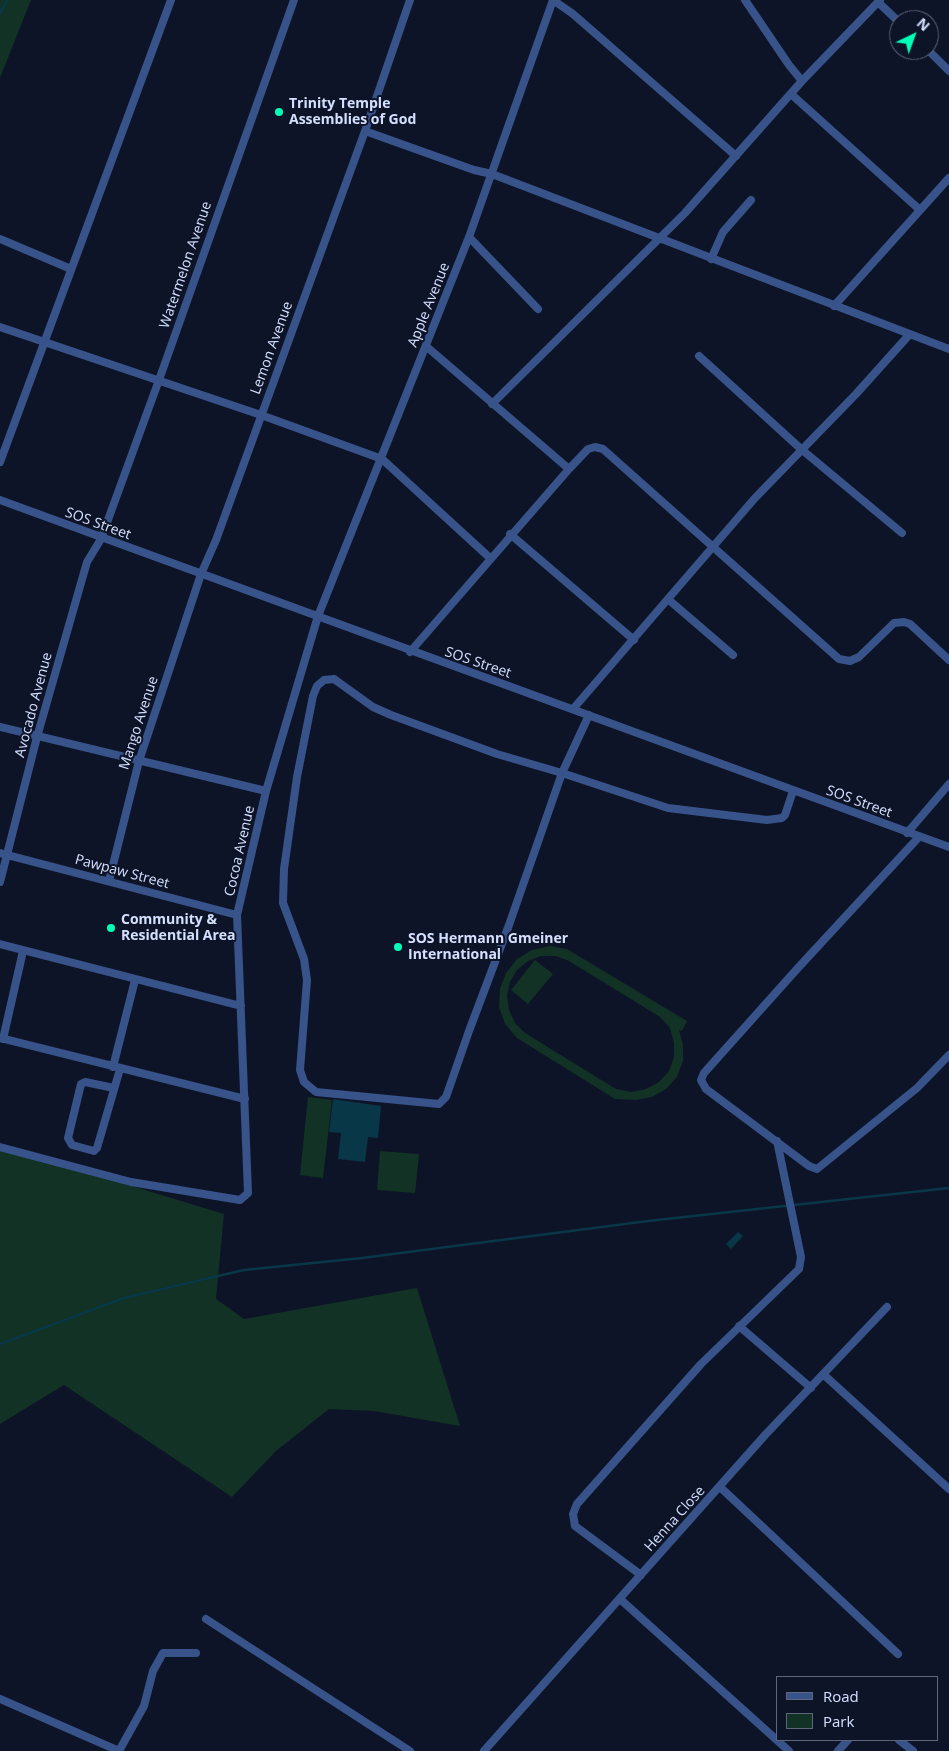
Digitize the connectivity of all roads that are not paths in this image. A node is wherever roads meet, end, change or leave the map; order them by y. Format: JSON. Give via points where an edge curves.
{"nodes":[{"id":1,"x":170,"y":0,"type":"edge"},
{"id":2,"x":294,"y":0,"type":"edge"},
{"id":3,"x":410,"y":0,"type":"edge"},
{"id":4,"x":553,"y":0,"type":"edge"},
{"id":5,"x":745,"y":0,"type":"edge"},
{"id":6,"x":879,"y":1,"type":"edge"},
{"id":7,"x":889,"y":12,"type":"edge"},
{"id":8,"x":938,"y":60,"type":"edge"},
{"id":9,"x":949,"y":71,"type":"edge"},
{"id":10,"x":802,"y":82,"type":"junction"},
{"id":11,"x":791,"y":94,"type":"junction"},
{"id":12,"x":365,"y":131,"type":"junction"},
{"id":13,"x":736,"y":156,"type":"junction"},
{"id":14,"x":492,"y":174,"type":"junction"},
{"id":15,"x":949,"y":178,"type":"edge"},
{"id":16,"x":751,"y":200,"type":"dead end"},
{"id":17,"x":920,"y":210,"type":"junction"},
{"id":18,"x":469,"y":237,"type":"junction"},
{"id":19,"x":0,"y":239,"type":"edge"},
{"id":20,"x":659,"y":239,"type":"junction"},
{"id":21,"x":711,"y":259,"type":"junction"},
{"id":22,"x":71,"y":269,"type":"junction"},
{"id":23,"x":834,"y":306,"type":"junction"},
{"id":24,"x":538,"y":309,"type":"dead end"},
{"id":25,"x":0,"y":327,"type":"edge"},
{"id":26,"x":909,"y":335,"type":"junction"},
{"id":27,"x":46,"y":342,"type":"junction"},
{"id":28,"x":427,"y":347,"type":"junction"},
{"id":29,"x":949,"y":349,"type":"edge"},
{"id":30,"x":699,"y":356,"type":"dead end"},
{"id":31,"x":159,"y":380,"type":"junction"},
{"id":32,"x":492,"y":404,"type":"junction"},
{"id":33,"x":261,"y":414,"type":"junction"},
{"id":34,"x":801,"y":449,"type":"junction"},
{"id":35,"x":382,"y":459,"type":"junction"},
{"id":36,"x":0,"y":462,"type":"edge"},
{"id":37,"x":568,"y":469,"type":"junction"},
{"id":38,"x":0,"y":500,"type":"edge"},
{"id":39,"x":902,"y":533,"type":"dead end"},
{"id":40,"x":510,"y":534,"type":"junction"},
{"id":41,"x":100,"y":539,"type":"junction"},
{"id":42,"x":712,"y":548,"type":"junction"},
{"id":43,"x":490,"y":558,"type":"junction"},
{"id":44,"x":201,"y":574,"type":"junction"},
{"id":45,"x":669,"y":600,"type":"junction"},
{"id":46,"x":318,"y":616,"type":"junction"},
{"id":47,"x":634,"y":640,"type":"junction"},
{"id":48,"x":410,"y":652,"type":"junction"},
{"id":49,"x":733,"y":655,"type":"dead end"},
{"id":50,"x":949,"y":660,"type":"edge"},
{"id":51,"x":573,"y":709,"type":"junction"},
{"id":52,"x":589,"y":715,"type":"junction"},
{"id":53,"x":0,"y":727,"type":"edge"},
{"id":54,"x":37,"y":737,"type":"junction"},
{"id":55,"x":139,"y":761,"type":"junction"},
{"id":56,"x":562,"y":773,"type":"junction"},
{"id":57,"x":949,"y":784,"type":"edge"},
{"id":58,"x":266,"y":791,"type":"junction"},
{"id":59,"x":793,"y":791,"type":"junction"},
{"id":60,"x":907,"y":833,"type":"junction"},
{"id":61,"x":918,"y":838,"type":"junction"},
{"id":62,"x":949,"y":848,"type":"edge"},
{"id":63,"x":4,"y":854,"type":"edge"},
{"id":64,"x":109,"y":881,"type":"junction"},
{"id":65,"x":0,"y":882,"type":"edge"},
{"id":66,"x":237,"y":915,"type":"junction"},
{"id":67,"x":0,"y":944,"type":"edge"},
{"id":68,"x":23,"y":951,"type":"junction"},
{"id":69,"x":135,"y":980,"type":"junction"},
{"id":70,"x":241,"y":1006,"type":"junction"},
{"id":71,"x":2,"y":1038,"type":"edge"},
{"id":72,"x":949,"y":1055,"type":"edge"},
{"id":73,"x":942,"y":1063,"type":"junction"},
{"id":74,"x":117,"y":1068,"type":"junction"},
{"id":75,"x":949,"y":1070,"type":"edge"},
{"id":76,"x":114,"y":1088,"type":"junction"},
{"id":77,"x":245,"y":1099,"type":"junction"},
{"id":78,"x":776,"y":1141,"type":"junction"},
{"id":79,"x":0,"y":1147,"type":"edge"},
{"id":80,"x":887,"y":1307,"type":"dead end"},
{"id":81,"x":739,"y":1326,"type":"junction"},
{"id":82,"x":824,"y":1374,"type":"junction"},
{"id":83,"x":811,"y":1388,"type":"junction"},
{"id":84,"x":720,"y":1487,"type":"junction"},
{"id":85,"x":949,"y":1489,"type":"edge"},
{"id":86,"x":641,"y":1575,"type":"junction"},
{"id":87,"x":620,"y":1599,"type":"junction"},
{"id":88,"x":206,"y":1619,"type":"dead end"},
{"id":89,"x":196,"y":1653,"type":"dead end"},
{"id":90,"x":898,"y":1654,"type":"dead end"},
{"id":91,"x":0,"y":1698,"type":"edge"},
{"id":92,"x":776,"y":1739,"type":"edge"},
{"id":93,"x":778,"y":1741,"type":"edge"},
{"id":94,"x":847,"y":1741,"type":"edge"},
{"id":95,"x":901,"y":1741,"type":"edge"},
{"id":96,"x":410,"y":1751,"type":"edge"},
{"id":97,"x":484,"y":1751,"type":"edge"},
{"id":98,"x":789,"y":1751,"type":"edge"},
{"id":99,"x":838,"y":1751,"type":"edge"},
{"id":100,"x":913,"y":1751,"type":"edge"}],
"edges":[{"from":1,"to":22,"type":"street"},
{"from":2,"to":31,"type":"street","name":"Watermelon Avenue"},
{"from":3,"to":12,"type":"street","name":"Lemon Avenue"},
{"from":4,"to":13,"type":"street","via":[[589,27]]},
{"from":4,"to":14,"type":"street","name":"Apple Avenue"},
{"from":5,"to":10,"type":"street"},
{"from":6,"to":7,"type":"street"},
{"from":6,"to":10,"type":"street"},
{"from":8,"to":9,"type":"street"},
{"from":10,"to":11,"type":"street"},
{"from":11,"to":13,"type":"street"},
{"from":11,"to":17,"type":"street"},
{"from":12,"to":14,"type":"street"},
{"from":12,"to":33,"type":"street","name":"Lemon Avenue"},
{"from":13,"to":20,"type":"street","via":[[686,214]]},
{"from":14,"to":18,"type":"street","name":"Apple Avenue"},
{"from":14,"to":20,"type":"street"},
{"from":15,"to":17,"type":"street"},
{"from":16,"to":21,"type":"street","via":[[723,232]]},
{"from":17,"to":23,"type":"street"},
{"from":18,"to":24,"type":"street"},
{"from":18,"to":28,"type":"street","name":"Apple Avenue"},
{"from":19,"to":22,"type":"street"},
{"from":20,"to":21,"type":"street"},
{"from":20,"to":32,"type":"street"},
{"from":21,"to":23,"type":"street"},
{"from":22,"to":27,"type":"street"},
{"from":23,"to":26,"type":"street"},
{"from":25,"to":27,"type":"street"},
{"from":26,"to":29,"type":"street"},
{"from":26,"to":34,"type":"street"},
{"from":27,"to":31,"type":"street"},
{"from":27,"to":36,"type":"street"},
{"from":28,"to":32,"type":"street"},
{"from":28,"to":35,"type":"street","name":"Apple Avenue"},
{"from":30,"to":34,"type":"street"},
{"from":31,"to":33,"type":"street"},
{"from":31,"to":41,"type":"street","name":"Watermelon Avenue"},
{"from":32,"to":37,"type":"street"},
{"from":33,"to":35,"type":"street"},
{"from":33,"to":44,"type":"street","name":"Lemon Avenue"},
{"from":34,"to":39,"type":"street"},
{"from":34,"to":42,"type":"street"},
{"from":35,"to":43,"type":"street"},
{"from":35,"to":46,"type":"street","name":"Apple Avenue"},
{"from":37,"to":40,"type":"street"},
{"from":37,"to":42,"type":"street","via":[[588,449],[596,446],[603,449]]},
{"from":38,"to":41,"type":"street","name":"SOS Street"},
{"from":40,"to":43,"type":"street"},
{"from":40,"to":47,"type":"street"},
{"from":41,"to":44,"type":"street","name":"SOS Street"},
{"from":41,"to":54,"type":"street","name":"Avocado Avenue","via":[[87,562]]},
{"from":42,"to":45,"type":"street"},
{"from":42,"to":50,"type":"street","via":[[839,659],[850,661],[859,657],[894,624],[904,622]]},
{"from":43,"to":48,"type":"street"},
{"from":44,"to":46,"type":"street","name":"SOS Street"},
{"from":44,"to":55,"type":"street","name":"Mango Avenue"},
{"from":45,"to":47,"type":"street"},
{"from":45,"to":49,"type":"street"},
{"from":46,"to":48,"type":"street","name":"SOS Street"},
{"from":46,"to":58,"type":"street","name":"Cocoa Avenue"},
{"from":47,"to":51,"type":"street"},
{"from":48,"to":51,"type":"street","name":"SOS Street"},
{"from":51,"to":52,"type":"street","name":"SOS Street"},
{"from":52,"to":56,"type":"street"},
{"from":52,"to":59,"type":"street","name":"SOS Street"},
{"from":53,"to":54,"type":"street"},
{"from":54,"to":55,"type":"street"},
{"from":54,"to":63,"type":"street","name":"Avocado Avenue"},
{"from":55,"to":58,"type":"street"},
{"from":55,"to":64,"type":"street","name":"Mango Avenue"},
{"from":56,"to":56,"type":"street","via":[[443,1102],[434,1104],[316,1092],[310,1088],[300,1070],[307,980],[304,959],[283,903],[284,869],[297,777],[317,686],[324,680],[334,679],[373,707],[497,754]]},
{"from":56,"to":59,"type":"street","via":[[668,808],[767,820],[785,815]]},
{"from":57,"to":60,"type":"street"},
{"from":58,"to":66,"type":"street","name":"Cocoa Avenue"},
{"from":59,"to":60,"type":"street","name":"SOS Street"},
{"from":60,"to":61,"type":"street","name":"SOS Street"},
{"from":61,"to":62,"type":"street","name":"SOS Street"},
{"from":61,"to":78,"type":"street","via":[[704,1073],[701,1080],[706,1088]]},
{"from":63,"to":64,"type":"street","name":"Pawpaw Street"},
{"from":63,"to":65,"type":"street","name":"Avocado Avenue"},
{"from":64,"to":66,"type":"street","name":"Pawpaw Street"},
{"from":66,"to":70,"type":"street","name":"Cocoa Avenue"},
{"from":67,"to":68,"type":"street"},
{"from":68,"to":69,"type":"street"},
{"from":68,"to":71,"type":"street"},
{"from":69,"to":70,"type":"street"},
{"from":69,"to":74,"type":"street"},
{"from":70,"to":77,"type":"street","name":"Cocoa Avenue"},
{"from":71,"to":74,"type":"street"},
{"from":72,"to":73,"type":"street"},
{"from":73,"to":75,"type":"street"},
{"from":73,"to":78,"type":"street","via":[[911,1093],[817,1169]]},
{"from":74,"to":76,"type":"street"},
{"from":74,"to":77,"type":"street"},
{"from":76,"to":76,"type":"street","via":[[97,1148],[94,1151],[68,1142],[81,1084]]},
{"from":77,"to":79,"type":"street","name":"Cocoa Avenue","via":[[248,1193],[240,1200],[131,1182]]},
{"from":78,"to":81,"type":"street","via":[[801,1263],[796,1272]]},
{"from":80,"to":82,"type":"street","name":"Henna Close"},
{"from":81,"to":83,"type":"street"},
{"from":81,"to":86,"type":"street","via":[[591,1488],[573,1514],[575,1526]]},
{"from":82,"to":83,"type":"street","name":"Henna Close"},
{"from":82,"to":85,"type":"street"},
{"from":83,"to":84,"type":"street","name":"Henna Close"},
{"from":84,"to":86,"type":"street","name":"Henna Close"},
{"from":84,"to":90,"type":"street"},
{"from":86,"to":87,"type":"street","name":"Henna Close"},
{"from":87,"to":92,"type":"street"},
{"from":87,"to":97,"type":"street","name":"Henna Close"},
{"from":88,"to":96,"type":"street"},
{"from":89,"to":91,"type":"street","via":[[163,1653],[144,1706],[119,1751]]},
{"from":93,"to":98,"type":"street"},
{"from":94,"to":99,"type":"street"},
{"from":95,"to":100,"type":"street"}]}
